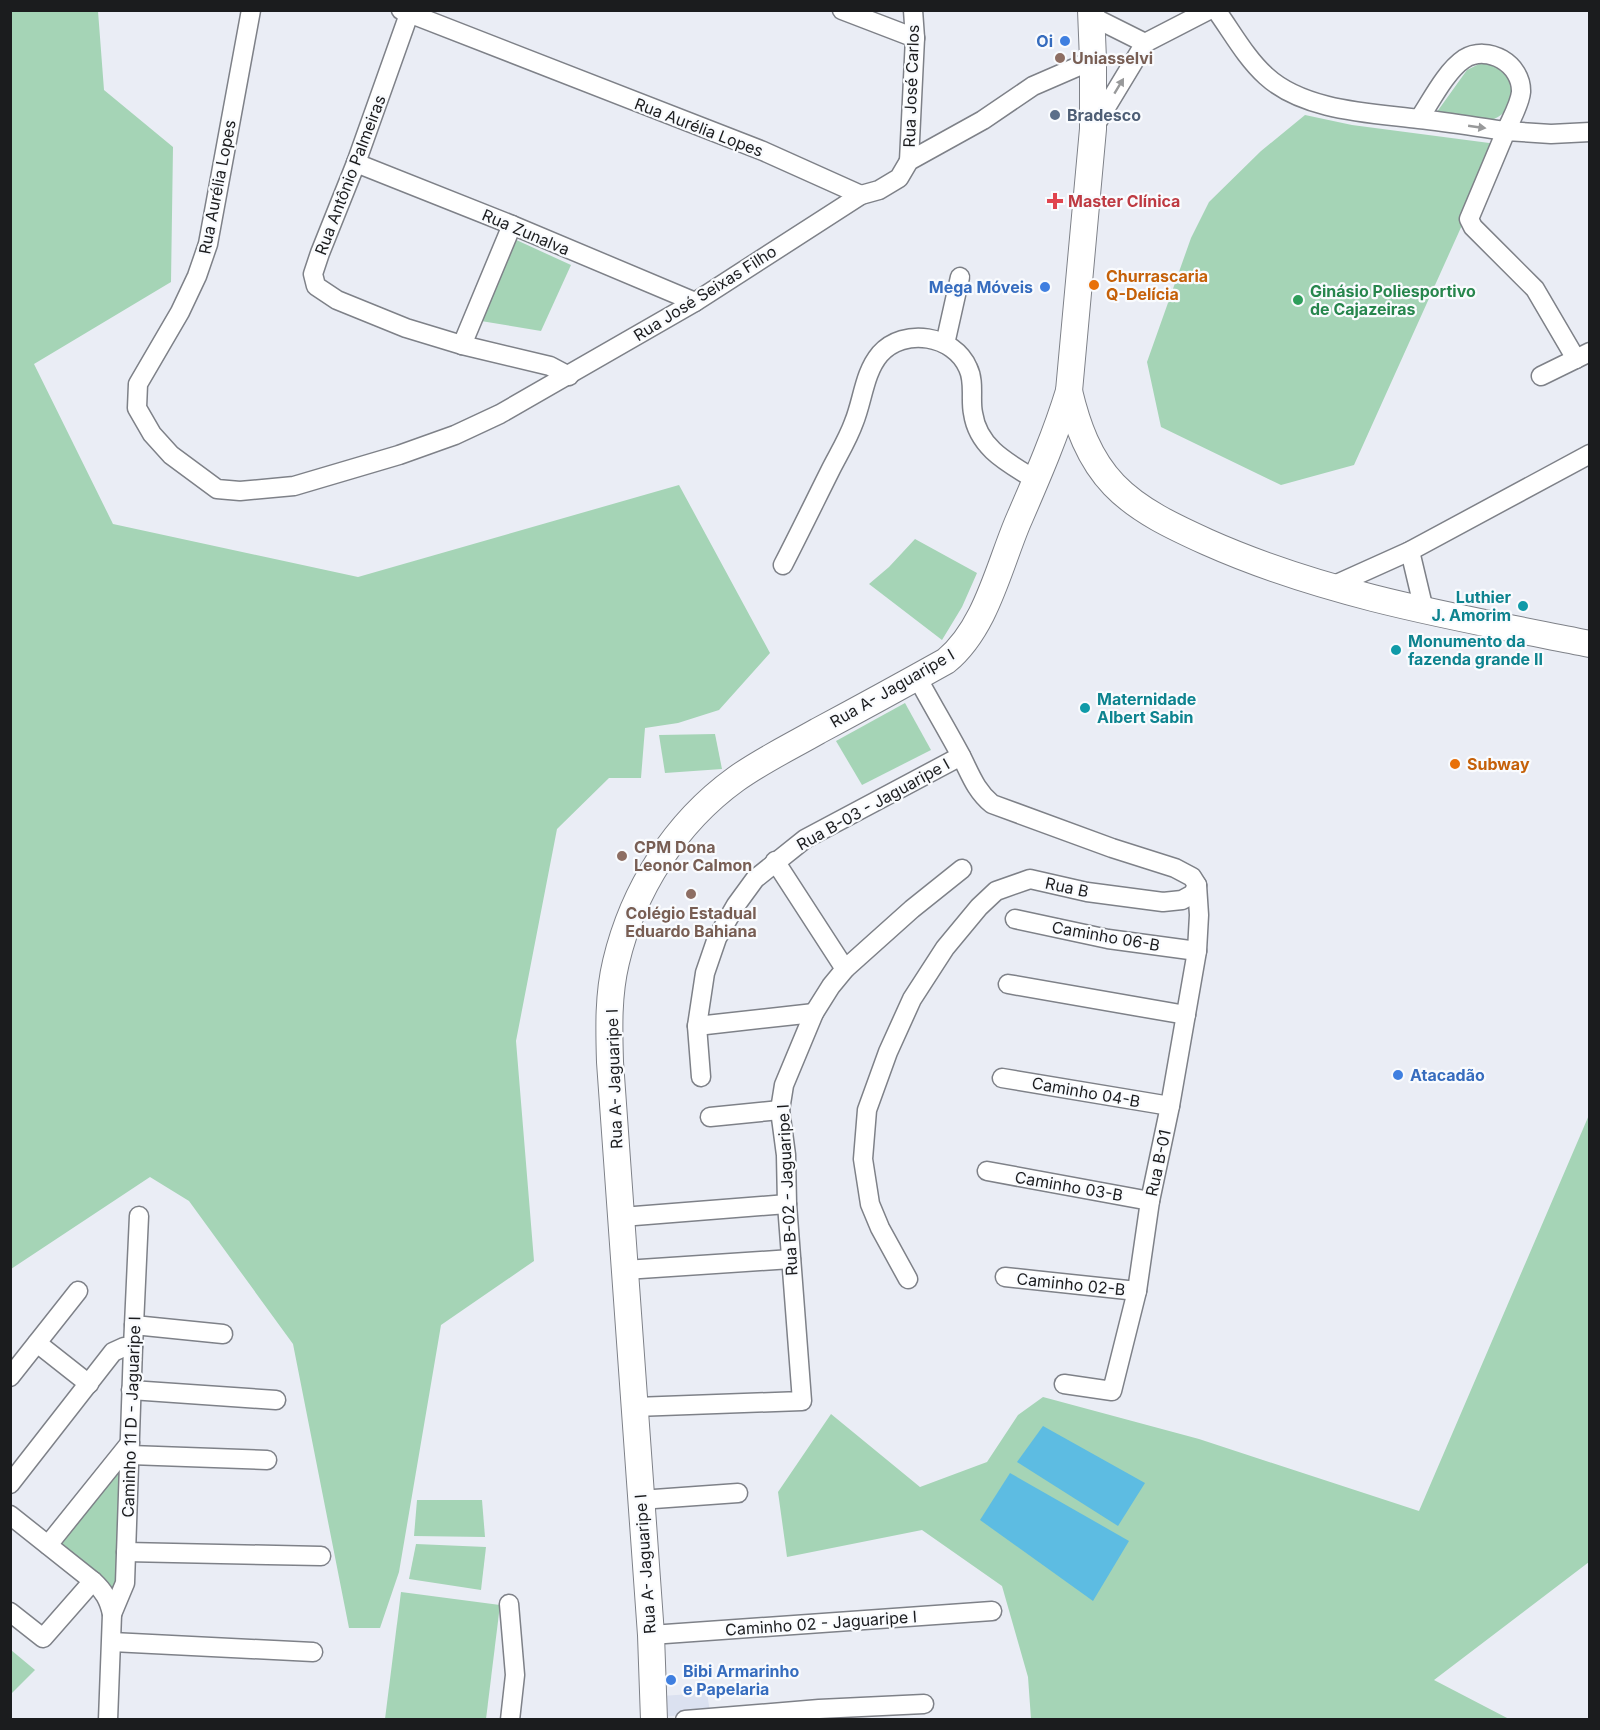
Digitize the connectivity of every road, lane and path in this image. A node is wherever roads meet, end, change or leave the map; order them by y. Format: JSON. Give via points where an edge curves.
{"nodes":[{"id":1,"x":251,"y":10,"type":"edge"},
{"id":2,"x":842,"y":10,"type":"edge"},
{"id":3,"x":913,"y":10,"type":"edge"},
{"id":4,"x":1209,"y":10,"type":"edge"},
{"id":5,"x":1216,"y":10,"type":"edge"},
{"id":6,"x":405,"y":12,"type":"edge"},
{"id":7,"x":1091,"y":13,"type":"edge"},
{"id":8,"x":915,"y":38,"type":"junction"},
{"id":9,"x":1145,"y":43,"type":"junction"},
{"id":10,"x":1094,"y":60,"type":"junction"},
{"id":11,"x":1419,"y":119,"type":"junction"},
{"id":12,"x":1093,"y":129,"type":"junction"},
{"id":13,"x":1506,"y":131,"type":"junction"},
{"id":14,"x":1590,"y":132,"type":"edge"},
{"id":15,"x":909,"y":161,"type":"junction"},
{"id":16,"x":356,"y":163,"type":"junction"},
{"id":17,"x":861,"y":195,"type":"junction"},
{"id":18,"x":512,"y":225,"type":"junction"},
{"id":19,"x":960,"y":277,"type":"dead end"},
{"id":20,"x":695,"y":302,"type":"junction"},
{"id":21,"x":945,"y":344,"type":"junction"},
{"id":22,"x":462,"y":345,"type":"junction"},
{"id":23,"x":1583,"y":355,"type":"edge"},
{"id":24,"x":569,"y":376,"type":"junction"},
{"id":25,"x":1541,"y":376,"type":"dead end"},
{"id":26,"x":1069,"y":391,"type":"junction"},
{"id":27,"x":1590,"y":454,"type":"edge"},
{"id":28,"x":1036,"y":480,"type":"junction"},
{"id":29,"x":294,"y":486,"type":"joint"},
{"id":30,"x":1410,"y":551,"type":"junction"},
{"id":31,"x":783,"y":565,"type":"dead end"},
{"id":32,"x":1330,"y":587,"type":"junction"},
{"id":33,"x":1424,"y":610,"type":"junction"},
{"id":34,"x":1590,"y":644,"type":"edge"},
{"id":35,"x":917,"y":677,"type":"junction"},
{"id":36,"x":961,"y":756,"type":"junction"},
{"id":37,"x":775,"y":861,"type":"junction"},
{"id":38,"x":962,"y":869,"type":"dead end"},
{"id":39,"x":1197,"y":885,"type":"junction"},
{"id":40,"x":1015,"y":919,"type":"dead end"},
{"id":41,"x":1197,"y":951,"type":"junction"},
{"id":42,"x":846,"y":969,"type":"junction"},
{"id":43,"x":1008,"y":984,"type":"dead end"},
{"id":44,"x":814,"y":1013,"type":"junction"},
{"id":45,"x":1186,"y":1015,"type":"junction"},
{"id":46,"x":697,"y":1026,"type":"junction"},
{"id":47,"x":701,"y":1077,"type":"dead end"},
{"id":48,"x":1002,"y":1078,"type":"dead end"},
{"id":49,"x":1170,"y":1106,"type":"junction"},
{"id":50,"x":780,"y":1110,"type":"junction"},
{"id":51,"x":710,"y":1117,"type":"dead end"},
{"id":52,"x":987,"y":1171,"type":"dead end"},
{"id":53,"x":1150,"y":1201,"type":"junction"},
{"id":54,"x":787,"y":1204,"type":"junction"},
{"id":55,"x":139,"y":1216,"type":"dead end"},
{"id":56,"x":622,"y":1217,"type":"junction"},
{"id":57,"x":791,"y":1259,"type":"junction"},
{"id":58,"x":625,"y":1270,"type":"junction"},
{"id":59,"x":1005,"y":1277,"type":"dead end"},
{"id":60,"x":908,"y":1278,"type":"dead end"},
{"id":61,"x":78,"y":1291,"type":"dead end"},
{"id":62,"x":1137,"y":1291,"type":"junction"},
{"id":63,"x":134,"y":1325,"type":"junction"},
{"id":64,"x":223,"y":1334,"type":"dead end"},
{"id":65,"x":37,"y":1343,"type":"junction"},
{"id":66,"x":133,"y":1347,"type":"junction"},
{"id":67,"x":10,"y":1377,"type":"edge"},
{"id":68,"x":89,"y":1384,"type":"junction"},
{"id":69,"x":1064,"y":1384,"type":"dead end"},
{"id":70,"x":131,"y":1390,"type":"junction"},
{"id":71,"x":276,"y":1400,"type":"dead end"},
{"id":72,"x":635,"y":1407,"type":"junction"},
{"id":73,"x":130,"y":1449,"type":"junction"},
{"id":74,"x":267,"y":1460,"type":"dead end"},
{"id":75,"x":10,"y":1484,"type":"edge"},
{"id":76,"x":738,"y":1493,"type":"dead end"},
{"id":77,"x":640,"y":1500,"type":"junction"},
{"id":78,"x":13,"y":1523,"type":"edge"},
{"id":79,"x":48,"y":1545,"type":"junction"},
{"id":80,"x":126,"y":1552,"type":"junction"},
{"id":81,"x":321,"y":1556,"type":"dead end"},
{"id":82,"x":93,"y":1581,"type":"junction"},
{"id":83,"x":509,"y":1604,"type":"dead end"},
{"id":84,"x":992,"y":1611,"type":"dead end"},
{"id":85,"x":10,"y":1612,"type":"edge"},
{"id":86,"x":112,"y":1614,"type":"junction"},
{"id":87,"x":651,"y":1635,"type":"junction"},
{"id":88,"x":112,"y":1642,"type":"junction"},
{"id":89,"x":313,"y":1652,"type":"dead end"},
{"id":90,"x":924,"y":1704,"type":"dead end"},
{"id":91,"x":108,"y":1719,"type":"edge"},
{"id":92,"x":510,"y":1719,"type":"edge"},
{"id":93,"x":654,"y":1719,"type":"edge"},
{"id":94,"x":685,"y":1719,"type":"edge"}],
"edges":[{"from":1,"to":29,"type":"street","name":"Rua Aurélia Lopes","via":[[208,244],[180,312],[138,384],[137,408],[152,434],[171,455],[217,489]]},
{"from":2,"to":8,"type":"street"},
{"from":3,"to":8,"type":"street","name":"Rua José Carlos"},
{"from":4,"to":9,"type":"street"},
{"from":5,"to":11,"type":"street","via":[[1268,78],[1295,94],[1359,112]]},
{"from":6,"to":16,"type":"street","name":"Rua Antônio Palmeiras"},
{"from":6,"to":17,"type":"street","name":"Rua Aurélia Lopes","via":[[763,151]]},
{"from":7,"to":9,"type":"street"},
{"from":7,"to":10,"type":"main road"},
{"from":8,"to":15,"type":"street","name":"Rua José Carlos"},
{"from":12,"to":9,"type":"street","one_way":true},
{"from":10,"to":12,"type":"main road"},
{"from":10,"to":15,"type":"street","name":"Rua José Seixas Filho","via":[[1033,86],[983,120]]},
{"from":11,"to":13,"type":"street","one_way":true},
{"from":11,"to":13,"type":"street","via":[[1448,75],[1464,59],[1494,55],[1507,62],[1520,83],[1521,95]]},
{"from":12,"to":26,"type":"main road"},
{"from":13,"to":14,"type":"street"},
{"from":13,"to":23,"type":"street","via":[[1470,224],[1535,289]]},
{"from":15,"to":17,"type":"street","name":"Rua José Seixas Filho","via":[[899,178]]},
{"from":16,"to":18,"type":"street","name":"Rua Zunalva"},
{"from":16,"to":22,"type":"street","name":"Rua Antônio Palmeiras","via":[[316,264],[316,286],[337,300],[406,328]]},
{"from":17,"to":20,"type":"street","name":"Rua José Seixas Filho"},
{"from":18,"to":20,"type":"street","name":"Rua Zunalva"},
{"from":18,"to":22,"type":"street"},
{"from":19,"to":21,"type":"street"},
{"from":20,"to":24,"type":"street","name":"Rua José Seixas Filho"},
{"from":21,"to":28,"type":"street","via":[[968,368],[972,413],[987,447]]},
{"from":21,"to":31,"type":"street","via":[[905,339],[880,354],[854,423]]},
{"from":22,"to":24,"type":"street","name":"Rua Antônio Palmeiras","via":[[550,366]]},
{"from":23,"to":25,"type":"street"},
{"from":24,"to":29,"type":"street","name":"Rua José Seixas Filho","via":[[455,435]]},
{"from":26,"to":28,"type":"main road","name":"Rua A- Jaguaripe I"},
{"from":26,"to":32,"type":"main road","via":[[1084,439],[1097,462],[1114,485],[1135,503],[1215,546]]},
{"from":27,"to":30,"type":"street"},
{"from":28,"to":35,"type":"main road","name":"Rua A- Jaguaripe I","via":[[970,635],[946,661]]},
{"from":30,"to":32,"type":"street"},
{"from":30,"to":33,"type":"street"},
{"from":32,"to":33,"type":"main road"},
{"from":33,"to":34,"type":"main road"},
{"from":35,"to":36,"type":"street"},
{"from":35,"to":56,"type":"main road","name":"Rua A- Jaguaripe I","via":[[735,780],[692,818],[655,866],[626,929],[611,998],[610,1062]]},
{"from":36,"to":37,"type":"street","name":"Rua B-03 - Jaguaripe I","via":[[805,839]]},
{"from":36,"to":39,"type":"street","via":[[972,782],[992,804],[1175,868],[1192,877]]},
{"from":37,"to":42,"type":"street"},
{"from":37,"to":46,"type":"street","name":"Rua B-03 - Jaguaripe I","via":[[755,879],[717,938],[705,973]]},
{"from":38,"to":42,"type":"street","name":"Rua B-02 - Jaguaripe I"},
{"from":39,"to":41,"type":"street","name":"Rua B-01"},
{"from":39,"to":60,"type":"street","name":"Rua B","via":[[1193,894],[1182,900],[1163,902],[1087,892],[1030,879],[996,891],[945,948],[912,999],[867,1110],[863,1159],[870,1204]]},
{"from":40,"to":41,"type":"street","name":"Caminho 06-B","via":[[1108,939]]},
{"from":41,"to":45,"type":"street","name":"Rua B-01"},
{"from":42,"to":44,"type":"street","name":"Rua B-02 - Jaguaripe I"},
{"from":43,"to":45,"type":"street"},
{"from":44,"to":46,"type":"street"},
{"from":44,"to":50,"type":"street","name":"Rua B-02 - Jaguaripe I","via":[[784,1086]]},
{"from":45,"to":49,"type":"street","name":"Rua B-01"},
{"from":46,"to":47,"type":"street","name":"Rua B-03 - Jaguaripe I"},
{"from":48,"to":49,"type":"street","name":"Caminho 04-B"},
{"from":49,"to":53,"type":"street","name":"Rua B-01"},
{"from":50,"to":51,"type":"street"},
{"from":50,"to":54,"type":"street","name":"Rua B-02 - Jaguaripe I"},
{"from":52,"to":53,"type":"street","name":"Caminho 03-B"},
{"from":53,"to":62,"type":"street","name":"Rua B-01"},
{"from":54,"to":56,"type":"street"},
{"from":54,"to":57,"type":"street","name":"Rua B-02 - Jaguaripe I"},
{"from":55,"to":63,"type":"street","name":"Caminho 11 D - Jaguaripe I"},
{"from":56,"to":58,"type":"main road","name":"Rua A- Jaguaripe I"},
{"from":57,"to":58,"type":"street"},
{"from":57,"to":72,"type":"street","name":"Rua B-02 - Jaguaripe I","via":[[802,1401]]},
{"from":58,"to":72,"type":"main road","name":"Rua A- Jaguaripe I"},
{"from":59,"to":62,"type":"street","name":"Caminho 02-B"},
{"from":61,"to":65,"type":"street"},
{"from":62,"to":69,"type":"street","name":"Rua B-01","via":[[1112,1391]]},
{"from":63,"to":64,"type":"street"},
{"from":63,"to":66,"type":"street","name":"Caminho 11 D - Jaguaripe I"},
{"from":65,"to":67,"type":"street"},
{"from":65,"to":68,"type":"street"},
{"from":66,"to":68,"type":"street","via":[[117,1348]]},
{"from":66,"to":70,"type":"street","name":"Caminho 11 D - Jaguaripe I"},
{"from":68,"to":75,"type":"street"},
{"from":70,"to":71,"type":"street"},
{"from":70,"to":73,"type":"street","name":"Caminho 11 D - Jaguaripe I"},
{"from":72,"to":77,"type":"main road","name":"Rua A- Jaguaripe I"},
{"from":73,"to":74,"type":"street"},
{"from":73,"to":79,"type":"street"},
{"from":73,"to":80,"type":"street","name":"Caminho 11 D - Jaguaripe I"},
{"from":76,"to":77,"type":"street"},
{"from":77,"to":87,"type":"main road","name":"Rua A- Jaguaripe I"},
{"from":78,"to":79,"type":"street"},
{"from":79,"to":82,"type":"street"},
{"from":80,"to":81,"type":"street"},
{"from":80,"to":86,"type":"street","name":"Caminho 11 D - Jaguaripe I","via":[[125,1583]]},
{"from":82,"to":85,"type":"street","via":[[43,1638]]},
{"from":82,"to":86,"type":"street","via":[[104,1591]]},
{"from":83,"to":92,"type":"street","via":[[514,1676]]},
{"from":84,"to":87,"type":"street","name":"Caminho 02 - Jaguaripe I"},
{"from":86,"to":88,"type":"street"},
{"from":87,"to":93,"type":"main road","name":"Rua A- Jaguaripe I"},
{"from":88,"to":89,"type":"street"},
{"from":88,"to":91,"type":"street"},
{"from":90,"to":94,"type":"street"}]}
